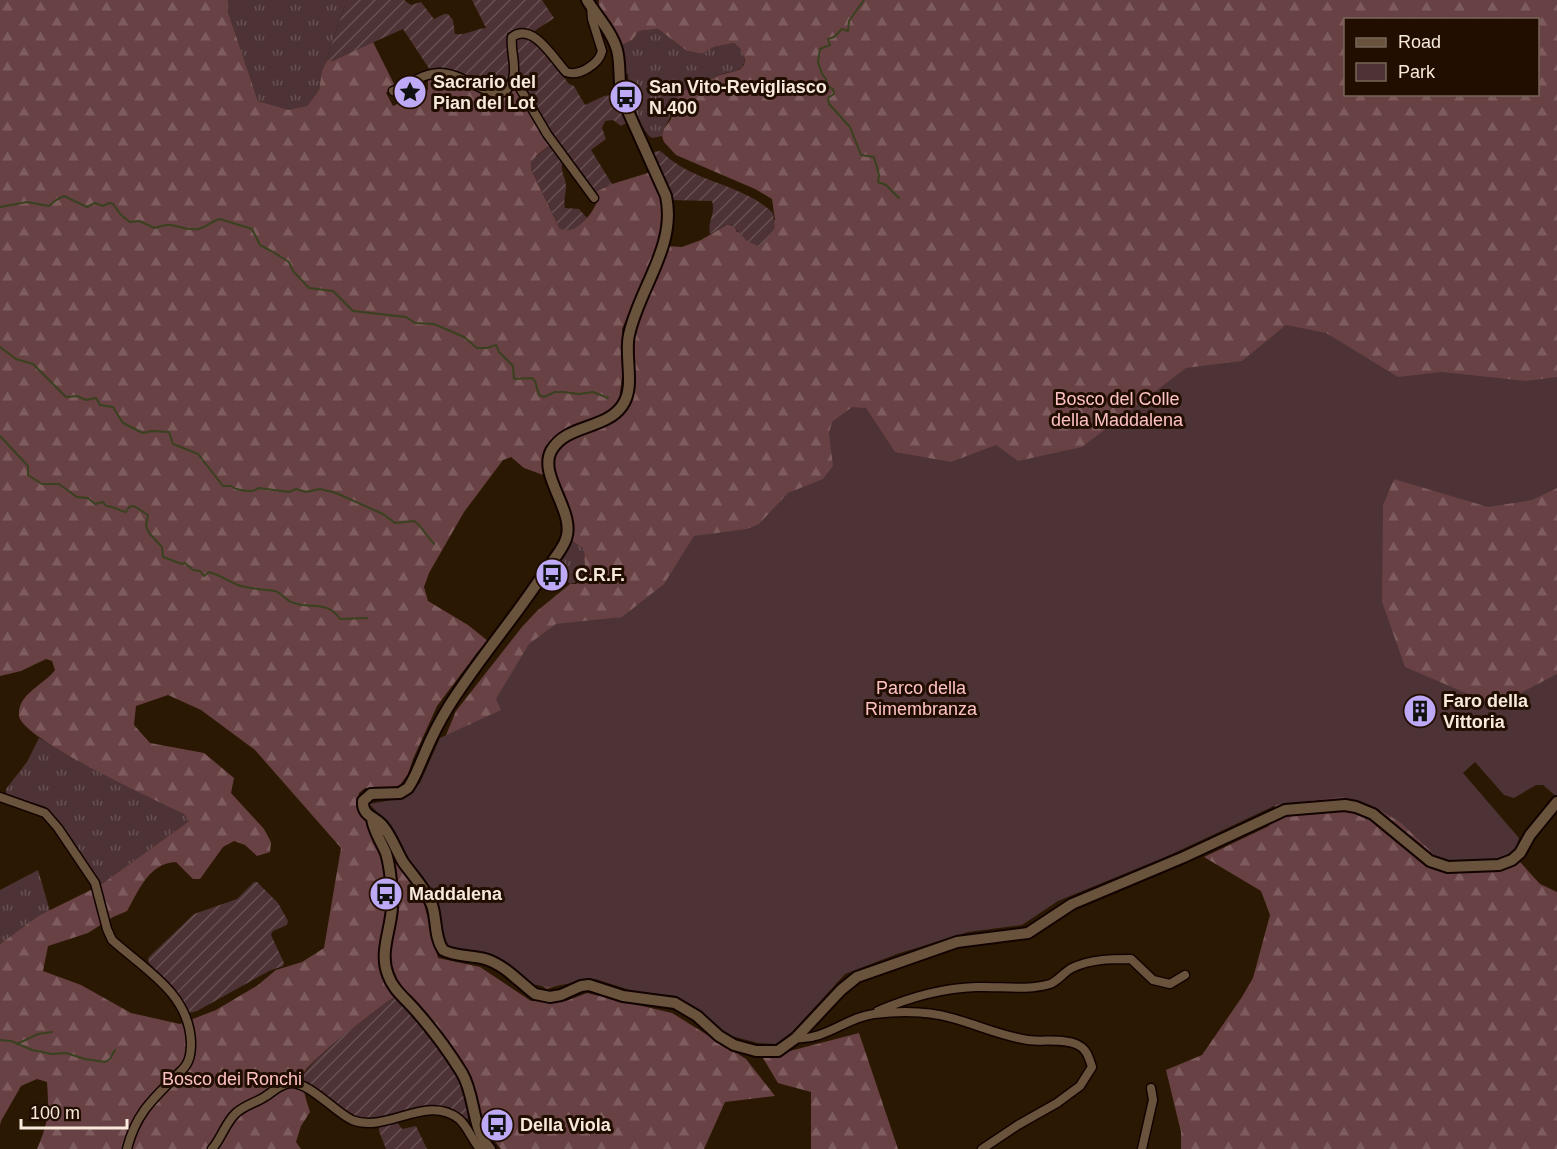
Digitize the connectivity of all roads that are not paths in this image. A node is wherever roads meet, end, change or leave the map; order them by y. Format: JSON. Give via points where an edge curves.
{"nodes":[{"id":1,"x":589,"y":3,"type":"edge"},
{"id":2,"x":514,"y":78,"type":"junction"},
{"id":3,"x":393,"y":92,"type":"dead end"},
{"id":4,"x":594,"y":198,"type":"dead end"},
{"id":5,"x":0,"y":797,"type":"edge"},
{"id":6,"x":1557,"y":802,"type":"edge"},
{"id":7,"x":372,"y":819,"type":"junction"},
{"id":8,"x":1185,"y":975,"type":"dead end"},
{"id":9,"x":872,"y":1014,"type":"junction"},
{"id":10,"x":796,"y":1038,"type":"junction"},
{"id":11,"x":1151,"y":1088,"type":"dead end"},
{"id":12,"x":127,"y":1149,"type":"edge"},
{"id":13,"x":212,"y":1149,"type":"edge"},
{"id":14,"x":480,"y":1149,"type":"edge"},
{"id":15,"x":490,"y":1149,"type":"edge"},
{"id":16,"x":982,"y":1149,"type":"edge"},
{"id":17,"x":1142,"y":1149,"type":"edge"}],
"edges":[{"from":1,"to":2,"type":"street","via":[[602,51],[595,63],[570,74],[538,40],[526,32],[520,33],[512,37],[511,43]]},
{"from":1,"to":7,"type":"street","via":[[617,49],[622,98],[668,208],[662,247],[629,335],[627,396],[609,419],[574,431],[551,451],[548,466],[565,515],[566,539],[448,708],[408,788],[400,794],[370,794],[363,801],[364,810]]},
{"from":2,"to":3,"type":"street","via":[[507,90],[497,93],[442,73]]},
{"from":2,"to":4,"type":"street","via":[[547,134]]},
{"from":5,"to":12,"type":"street","via":[[45,813],[58,828],[94,883],[112,940],[172,992],[188,1024],[188,1063],[142,1111]]},
{"from":6,"to":10,"type":"street","via":[[1512,860],[1499,865],[1448,867],[1430,861],[1372,814],[1356,807],[1285,810],[1082,899],[1028,933],[957,942],[857,977]]},
{"from":7,"to":10,"type":"street","via":[[381,824],[425,891],[443,950],[496,964],[542,997],[589,985],[623,996],[675,1003],[742,1048],[778,1051]]},
{"from":7,"to":15,"type":"street","via":[[387,859],[392,900],[385,947],[387,973],[462,1073],[478,1131]]},
{"from":8,"to":9,"type":"street","via":[[1170,984],[1153,980],[1131,959],[1096,960],[1071,969],[1052,984],[936,992],[902,1000]]},
{"from":9,"to":10,"type":"street","via":[[808,1040]]},
{"from":9,"to":16,"type":"street","via":[[912,1012],[951,1017],[1028,1040],[1079,1045],[1089,1054],[1092,1067],[1080,1086]]},
{"from":11,"to":17,"type":"street","via":[[1154,1100]]},
{"from":13,"to":14,"type":"street","via":[[239,1111],[283,1084],[294,1083],[358,1122],[382,1121],[427,1110],[444,1112],[463,1124]]}]}
